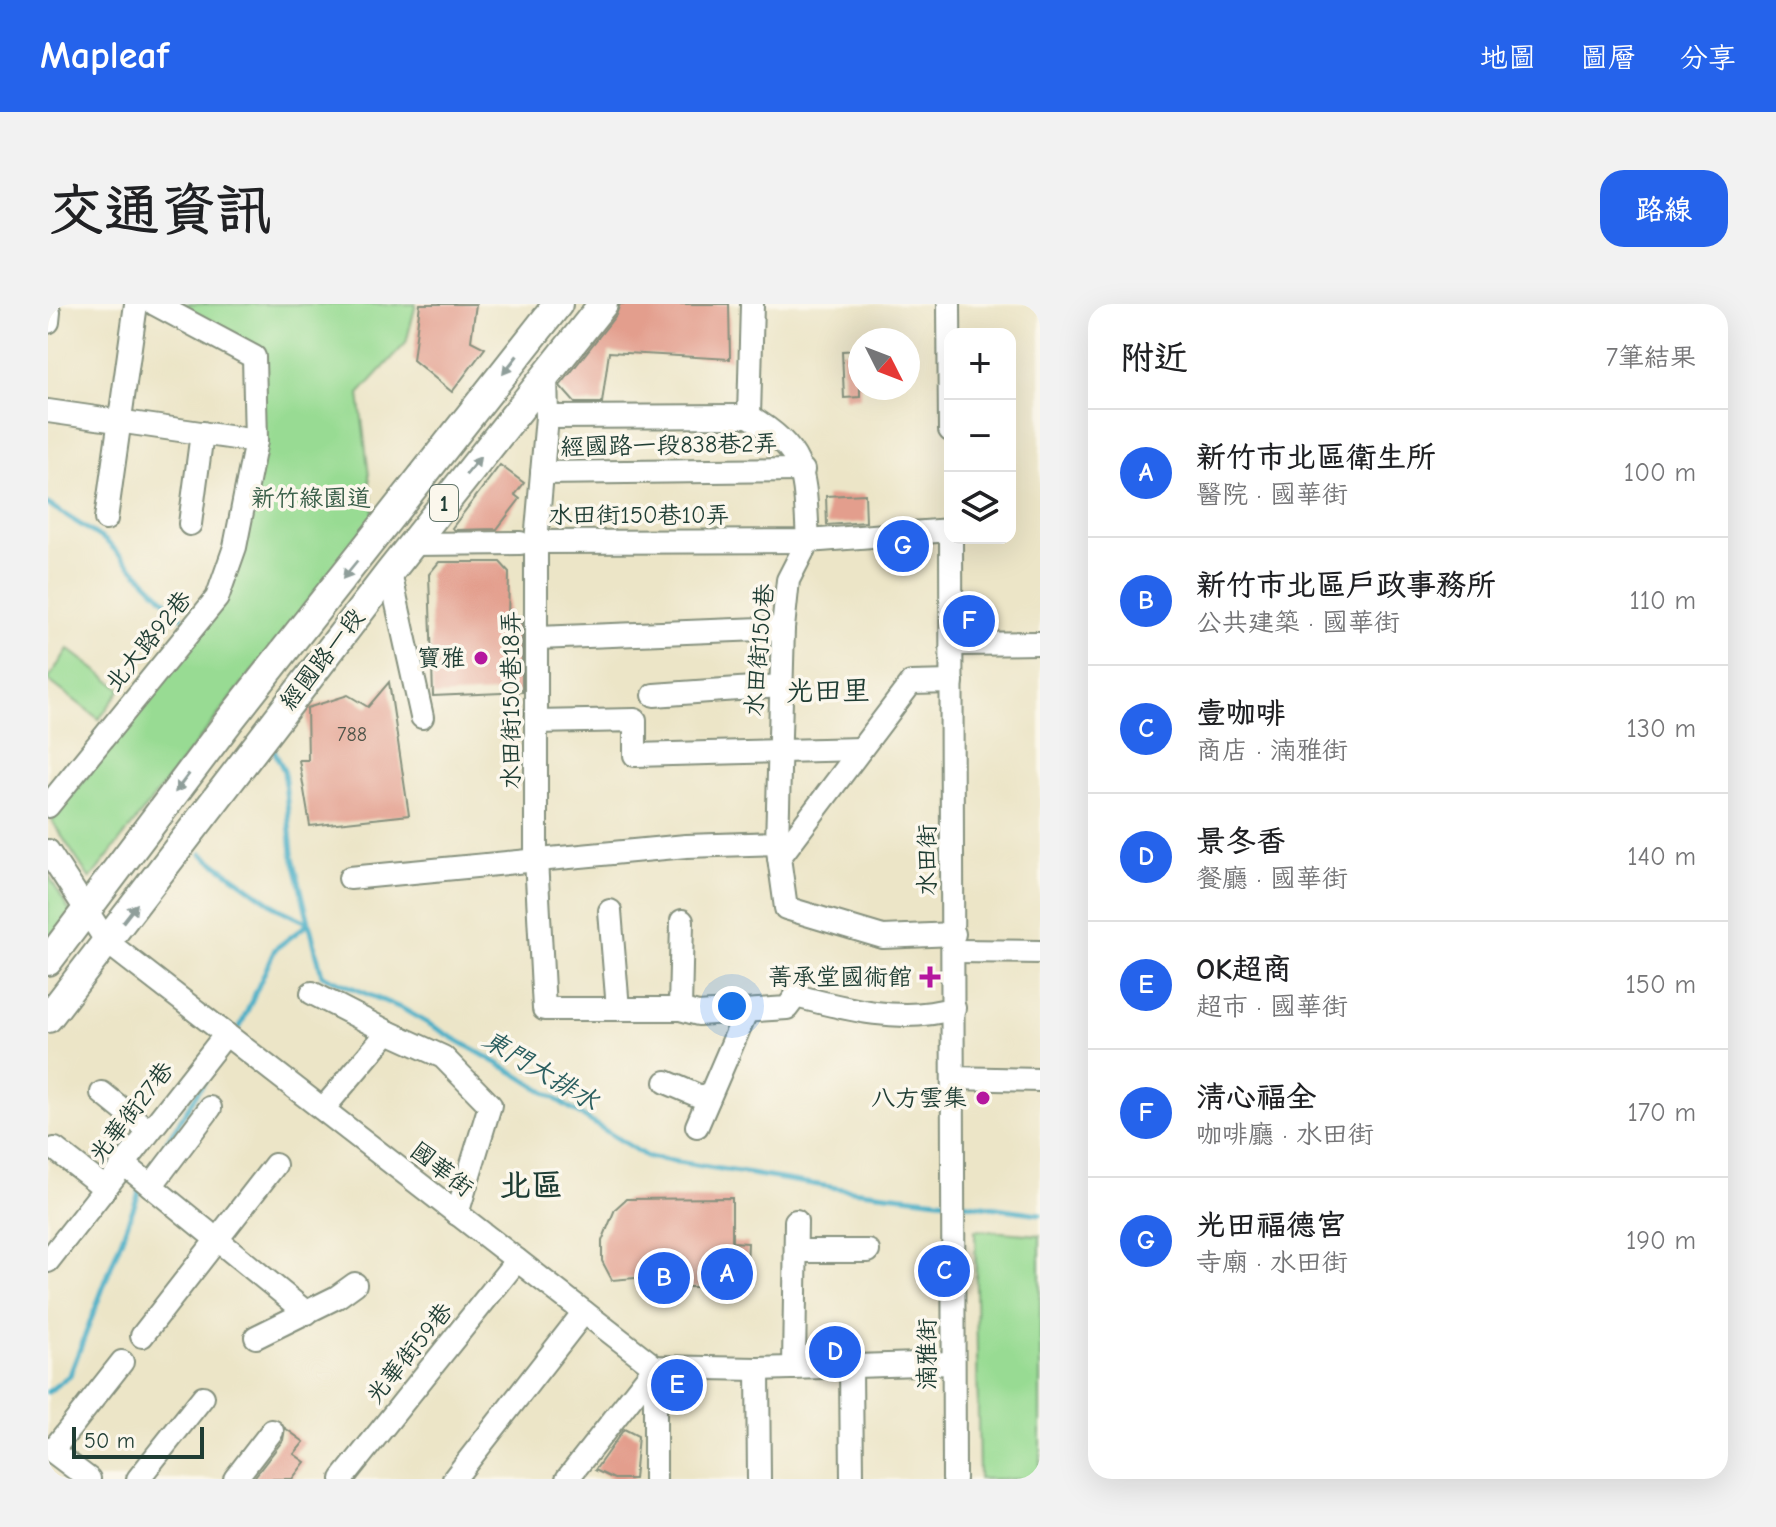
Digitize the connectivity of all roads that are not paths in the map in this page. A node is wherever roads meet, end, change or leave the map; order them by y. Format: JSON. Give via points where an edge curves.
{"nodes":[{"id":1,"x":136,"y":304,"type":"edge"},
{"id":2,"x":155,"y":304,"type":"edge"},
{"id":3,"x":558,"y":304,"type":"edge"},
{"id":4,"x":603,"y":304,"type":"edge"},
{"id":5,"x":752,"y":304,"type":"edge"},
{"id":6,"x":949,"y":304,"type":"edge"},
{"id":7,"x":546,"y":375,"type":"junction"},
{"id":8,"x":950,"y":400,"type":"edge"},
{"id":9,"x":48,"y":411,"type":"edge"},
{"id":10,"x":749,"y":416,"type":"junction"},
{"id":11,"x":547,"y":417,"type":"junction"},
{"id":12,"x":122,"y":421,"type":"junction"},
{"id":13,"x":202,"y":433,"type":"junction"},
{"id":14,"x":256,"y":441,"type":"junction"},
{"id":15,"x":803,"y":470,"type":"junction"},
{"id":16,"x":542,"y":473,"type":"junction"},
{"id":17,"x":106,"y":519,"type":"dead end"},
{"id":18,"x":190,"y":524,"type":"dead end"},
{"id":19,"x":944,"y":530,"type":"edge"},
{"id":20,"x":808,"y":541,"type":"junction"},
{"id":21,"x":528,"y":542,"type":"junction"},
{"id":22,"x":411,"y":544,"type":"junction"},
{"id":23,"x":951,"y":544,"type":"edge"},
{"id":24,"x":390,"y":572,"type":"junction"},
{"id":25,"x":783,"y":628,"type":"junction"},
{"id":26,"x":538,"y":638,"type":"junction"},
{"id":27,"x":1040,"y":643,"type":"edge"},
{"id":28,"x":952,"y":644,"type":"junction"},
{"id":29,"x":952,"y":682,"type":"junction"},
{"id":30,"x":780,"y":686,"type":"junction"},
{"id":31,"x":654,"y":695,"type":"dead end"},
{"id":32,"x":422,"y":717,"type":"dead end"},
{"id":33,"x":536,"y":722,"type":"junction"},
{"id":34,"x":861,"y":749,"type":"junction"},
{"id":35,"x":778,"y":753,"type":"junction"},
{"id":36,"x":48,"y":806,"type":"edge"},
{"id":37,"x":778,"y":850,"type":"junction"},
{"id":38,"x":48,"y":851,"type":"edge"},
{"id":39,"x":536,"y":859,"type":"junction"},
{"id":40,"x":350,"y":878,"type":"dead end"},
{"id":41,"x":88,"y":910,"type":"junction"},
{"id":42,"x":610,"y":911,"type":"dead end"},
{"id":43,"x":682,"y":921,"type":"dead end"},
{"id":44,"x":107,"y":942,"type":"junction"},
{"id":45,"x":954,"y":942,"type":"junction"},
{"id":46,"x":1040,"y":952,"type":"edge"},
{"id":47,"x":48,"y":961,"type":"edge"},
{"id":48,"x":312,"y":993,"type":"dead end"},
{"id":49,"x":954,"y":1008,"type":"junction"},
{"id":50,"x":618,"y":1009,"type":"junction"},
{"id":51,"x":680,"y":1009,"type":"junction"},
{"id":52,"x":746,"y":1012,"type":"junction"},
{"id":53,"x":48,"y":1018,"type":"edge"},
{"id":54,"x":388,"y":1032,"type":"junction"},
{"id":55,"x":226,"y":1034,"type":"junction"},
{"id":56,"x":953,"y":1078,"type":"junction"},
{"id":57,"x":1040,"y":1080,"type":"edge"},
{"id":58,"x":666,"y":1082,"type":"dead end"},
{"id":59,"x":102,"y":1093,"type":"dead end"},
{"id":60,"x":708,"y":1100,"type":"junction"},
{"id":61,"x":210,"y":1108,"type":"dead end"},
{"id":62,"x":323,"y":1109,"type":"junction"},
{"id":63,"x":697,"y":1126,"type":"dead end"},
{"id":64,"x":149,"y":1131,"type":"junction"},
{"id":65,"x":55,"y":1149,"type":"dead end"},
{"id":66,"x":124,"y":1164,"type":"junction"},
{"id":67,"x":275,"y":1165,"type":"dead end"},
{"id":68,"x":955,"y":1182,"type":"joint"},
{"id":69,"x":151,"y":1186,"type":"junction"},
{"id":70,"x":105,"y":1188,"type":"junction"},
{"id":71,"x":457,"y":1214,"type":"junction"},
{"id":72,"x":796,"y":1221,"type":"dead end"},
{"id":73,"x":218,"y":1241,"type":"junction"},
{"id":74,"x":796,"y":1251,"type":"junction"},
{"id":75,"x":868,"y":1251,"type":"dead end"},
{"id":76,"x":517,"y":1260,"type":"junction"},
{"id":77,"x":48,"y":1261,"type":"edge"},
{"id":78,"x":355,"y":1284,"type":"dead end"},
{"id":79,"x":584,"y":1312,"type":"junction"},
{"id":80,"x":307,"y":1313,"type":"junction"},
{"id":81,"x":142,"y":1336,"type":"dead end"},
{"id":82,"x":256,"y":1337,"type":"dead end"},
{"id":83,"x":122,"y":1362,"type":"dead end"},
{"id":84,"x":952,"y":1363,"type":"junction"},
{"id":85,"x":851,"y":1366,"type":"junction"},
{"id":86,"x":655,"y":1367,"type":"junction"},
{"id":87,"x":794,"y":1368,"type":"junction"},
{"id":88,"x":758,"y":1369,"type":"junction"},
{"id":89,"x":203,"y":1397,"type":"dead end"},
{"id":90,"x":272,"y":1431,"type":"dead end"},
{"id":91,"x":50,"y":1449,"type":"edge"},
{"id":92,"x":79,"y":1476,"type":"edge"},
{"id":93,"x":138,"y":1479,"type":"edge"},
{"id":94,"x":235,"y":1479,"type":"edge"},
{"id":95,"x":342,"y":1479,"type":"edge"},
{"id":96,"x":454,"y":1479,"type":"edge"},
{"id":97,"x":567,"y":1479,"type":"edge"},
{"id":98,"x":655,"y":1479,"type":"edge"},
{"id":99,"x":759,"y":1479,"type":"edge"},
{"id":100,"x":852,"y":1479,"type":"edge"},
{"id":101,"x":954,"y":1479,"type":"edge"}],
"edges":[{"from":1,"to":12,"type":"street"},
{"from":2,"to":14,"type":"street","name":"北大路92巷","via":[[254,357]]},
{"from":3,"to":41,"type":"main road","name":"經國路一段","number":"1","one_way":true,"via":[[229,721]]},
{"from":4,"to":7,"type":"main road","name":"經國路一段","number":"1"},
{"from":5,"to":10,"type":"street"},
{"from":6,"to":8,"type":"street"},
{"from":7,"to":11,"type":"street","name":"經國路一段838巷2弄"},
{"from":22,"to":7,"type":"main road","name":"經國路一段","number":"1","one_way":true},
{"from":9,"to":12,"type":"street"},
{"from":10,"to":11,"type":"street"},
{"from":10,"to":15,"type":"street","via":[[778,434]]},
{"from":11,"to":16,"type":"street","name":"經國路一段838巷2弄"},
{"from":12,"to":13,"type":"street"},
{"from":12,"to":17,"type":"street"},
{"from":13,"to":14,"type":"street"},
{"from":13,"to":18,"type":"street"},
{"from":14,"to":36,"type":"street","name":"北大路92巷","via":[[235,547],[217,598]]},
{"from":15,"to":16,"type":"street","name":"經國路一段838巷2弄"},
{"from":15,"to":20,"type":"street"},
{"from":16,"to":21,"type":"street","name":"水田街150巷10弄"},
{"from":19,"to":20,"type":"street"},
{"from":20,"to":21,"type":"street","name":"水田街150巷10弄"},
{"from":20,"to":25,"type":"street","name":"水田街150巷","via":[[788,580]]},
{"from":21,"to":22,"type":"street"},
{"from":21,"to":26,"type":"street","name":"水田街150巷18弄"},
{"from":22,"to":24,"type":"main road","name":"經國路一段","number":"1"},
{"from":23,"to":28,"type":"street","name":"水田街"},
{"from":24,"to":32,"type":"street"},
{"from":44,"to":24,"type":"main road","name":"經國路一段","number":"1","one_way":true},
{"from":25,"to":26,"type":"street"},
{"from":25,"to":30,"type":"street","name":"水田街150巷"},
{"from":26,"to":33,"type":"street","name":"水田街150巷18弄"},
{"from":27,"to":28,"type":"street"},
{"from":28,"to":29,"type":"street","name":"水田街"},
{"from":29,"to":34,"type":"street","via":[[911,683]]},
{"from":29,"to":45,"type":"street","name":"水田街"},
{"from":30,"to":31,"type":"street"},
{"from":30,"to":35,"type":"street","name":"水田街150巷"},
{"from":33,"to":35,"type":"street","via":[[635,720],[635,755]]},
{"from":33,"to":39,"type":"street","name":"水田街150巷18弄"},
{"from":34,"to":35,"type":"street"},
{"from":34,"to":37,"type":"street"},
{"from":35,"to":37,"type":"street","name":"水田街150巷"},
{"from":37,"to":39,"type":"street","via":[[686,846]]},
{"from":37,"to":45,"type":"street","name":"水田街150巷","via":[[786,908],[883,937]]},
{"from":38,"to":41,"type":"street","name":"國華街"},
{"from":39,"to":40,"type":"street"},
{"from":39,"to":50,"type":"street","name":"水田街150巷18弄","via":[[544,1009]]},
{"from":41,"to":44,"type":"street","name":"國華街"},
{"from":41,"to":47,"type":"main road","name":"經國路一段","number":"1"},
{"from":42,"to":50,"type":"street"},
{"from":43,"to":51,"type":"street"},
{"from":44,"to":53,"type":"main road","name":"經國路一段","number":"1"},
{"from":44,"to":55,"type":"street","name":"國華街"},
{"from":45,"to":46,"type":"street"},
{"from":45,"to":49,"type":"street","name":"水田街"},
{"from":48,"to":54,"type":"street"},
{"from":49,"to":52,"type":"street","via":[[934,1015],[852,1011],[796,996],[787,1008]]},
{"from":49,"to":56,"type":"street","name":"水田街"},
{"from":50,"to":51,"type":"street"},
{"from":51,"to":52,"type":"street","via":[[698,1014]]},
{"from":52,"to":60,"type":"street"},
{"from":54,"to":62,"type":"street"},
{"from":54,"to":71,"type":"street","via":[[443,1057],[490,1105]]},
{"from":55,"to":62,"type":"street","name":"國華街"},
{"from":55,"to":64,"type":"street","name":"光華街27巷"},
{"from":56,"to":57,"type":"street"},
{"from":56,"to":68,"type":"street","name":"水田街"},
{"from":58,"to":60,"type":"street"},
{"from":59,"to":64,"type":"street"},
{"from":60,"to":63,"type":"street"},
{"from":61,"to":69,"type":"street"},
{"from":62,"to":71,"type":"street","name":"國華街"},
{"from":64,"to":66,"type":"street","name":"光華街27巷"},
{"from":65,"to":70,"type":"street"},
{"from":66,"to":69,"type":"street"},
{"from":66,"to":70,"type":"street","name":"光華街27巷"},
{"from":67,"to":73,"type":"street"},
{"from":68,"to":84,"type":"street","name":"湳雅街"},
{"from":69,"to":73,"type":"street"},
{"from":70,"to":77,"type":"street","name":"光華街27巷"},
{"from":71,"to":76,"type":"street","name":"國華街"},
{"from":72,"to":74,"type":"street"},
{"from":73,"to":80,"type":"street"},
{"from":73,"to":81,"type":"street"},
{"from":74,"to":75,"type":"street"},
{"from":74,"to":87,"type":"street"},
{"from":76,"to":79,"type":"street","name":"國華街"},
{"from":76,"to":95,"type":"street","name":"光華街59巷"},
{"from":78,"to":80,"type":"street"},
{"from":79,"to":86,"type":"street","name":"國華街"},
{"from":79,"to":96,"type":"street"},
{"from":80,"to":82,"type":"street"},
{"from":83,"to":91,"type":"street"},
{"from":84,"to":85,"type":"street"},
{"from":84,"to":101,"type":"street","name":"湳雅街"},
{"from":85,"to":87,"type":"street"},
{"from":85,"to":100,"type":"street"},
{"from":86,"to":88,"type":"street"},
{"from":86,"to":97,"type":"street"},
{"from":86,"to":98,"type":"street"},
{"from":87,"to":88,"type":"street"},
{"from":88,"to":99,"type":"street"},
{"from":89,"to":93,"type":"street"},
{"from":90,"to":94,"type":"street"},
{"from":91,"to":92,"type":"street"}]}
